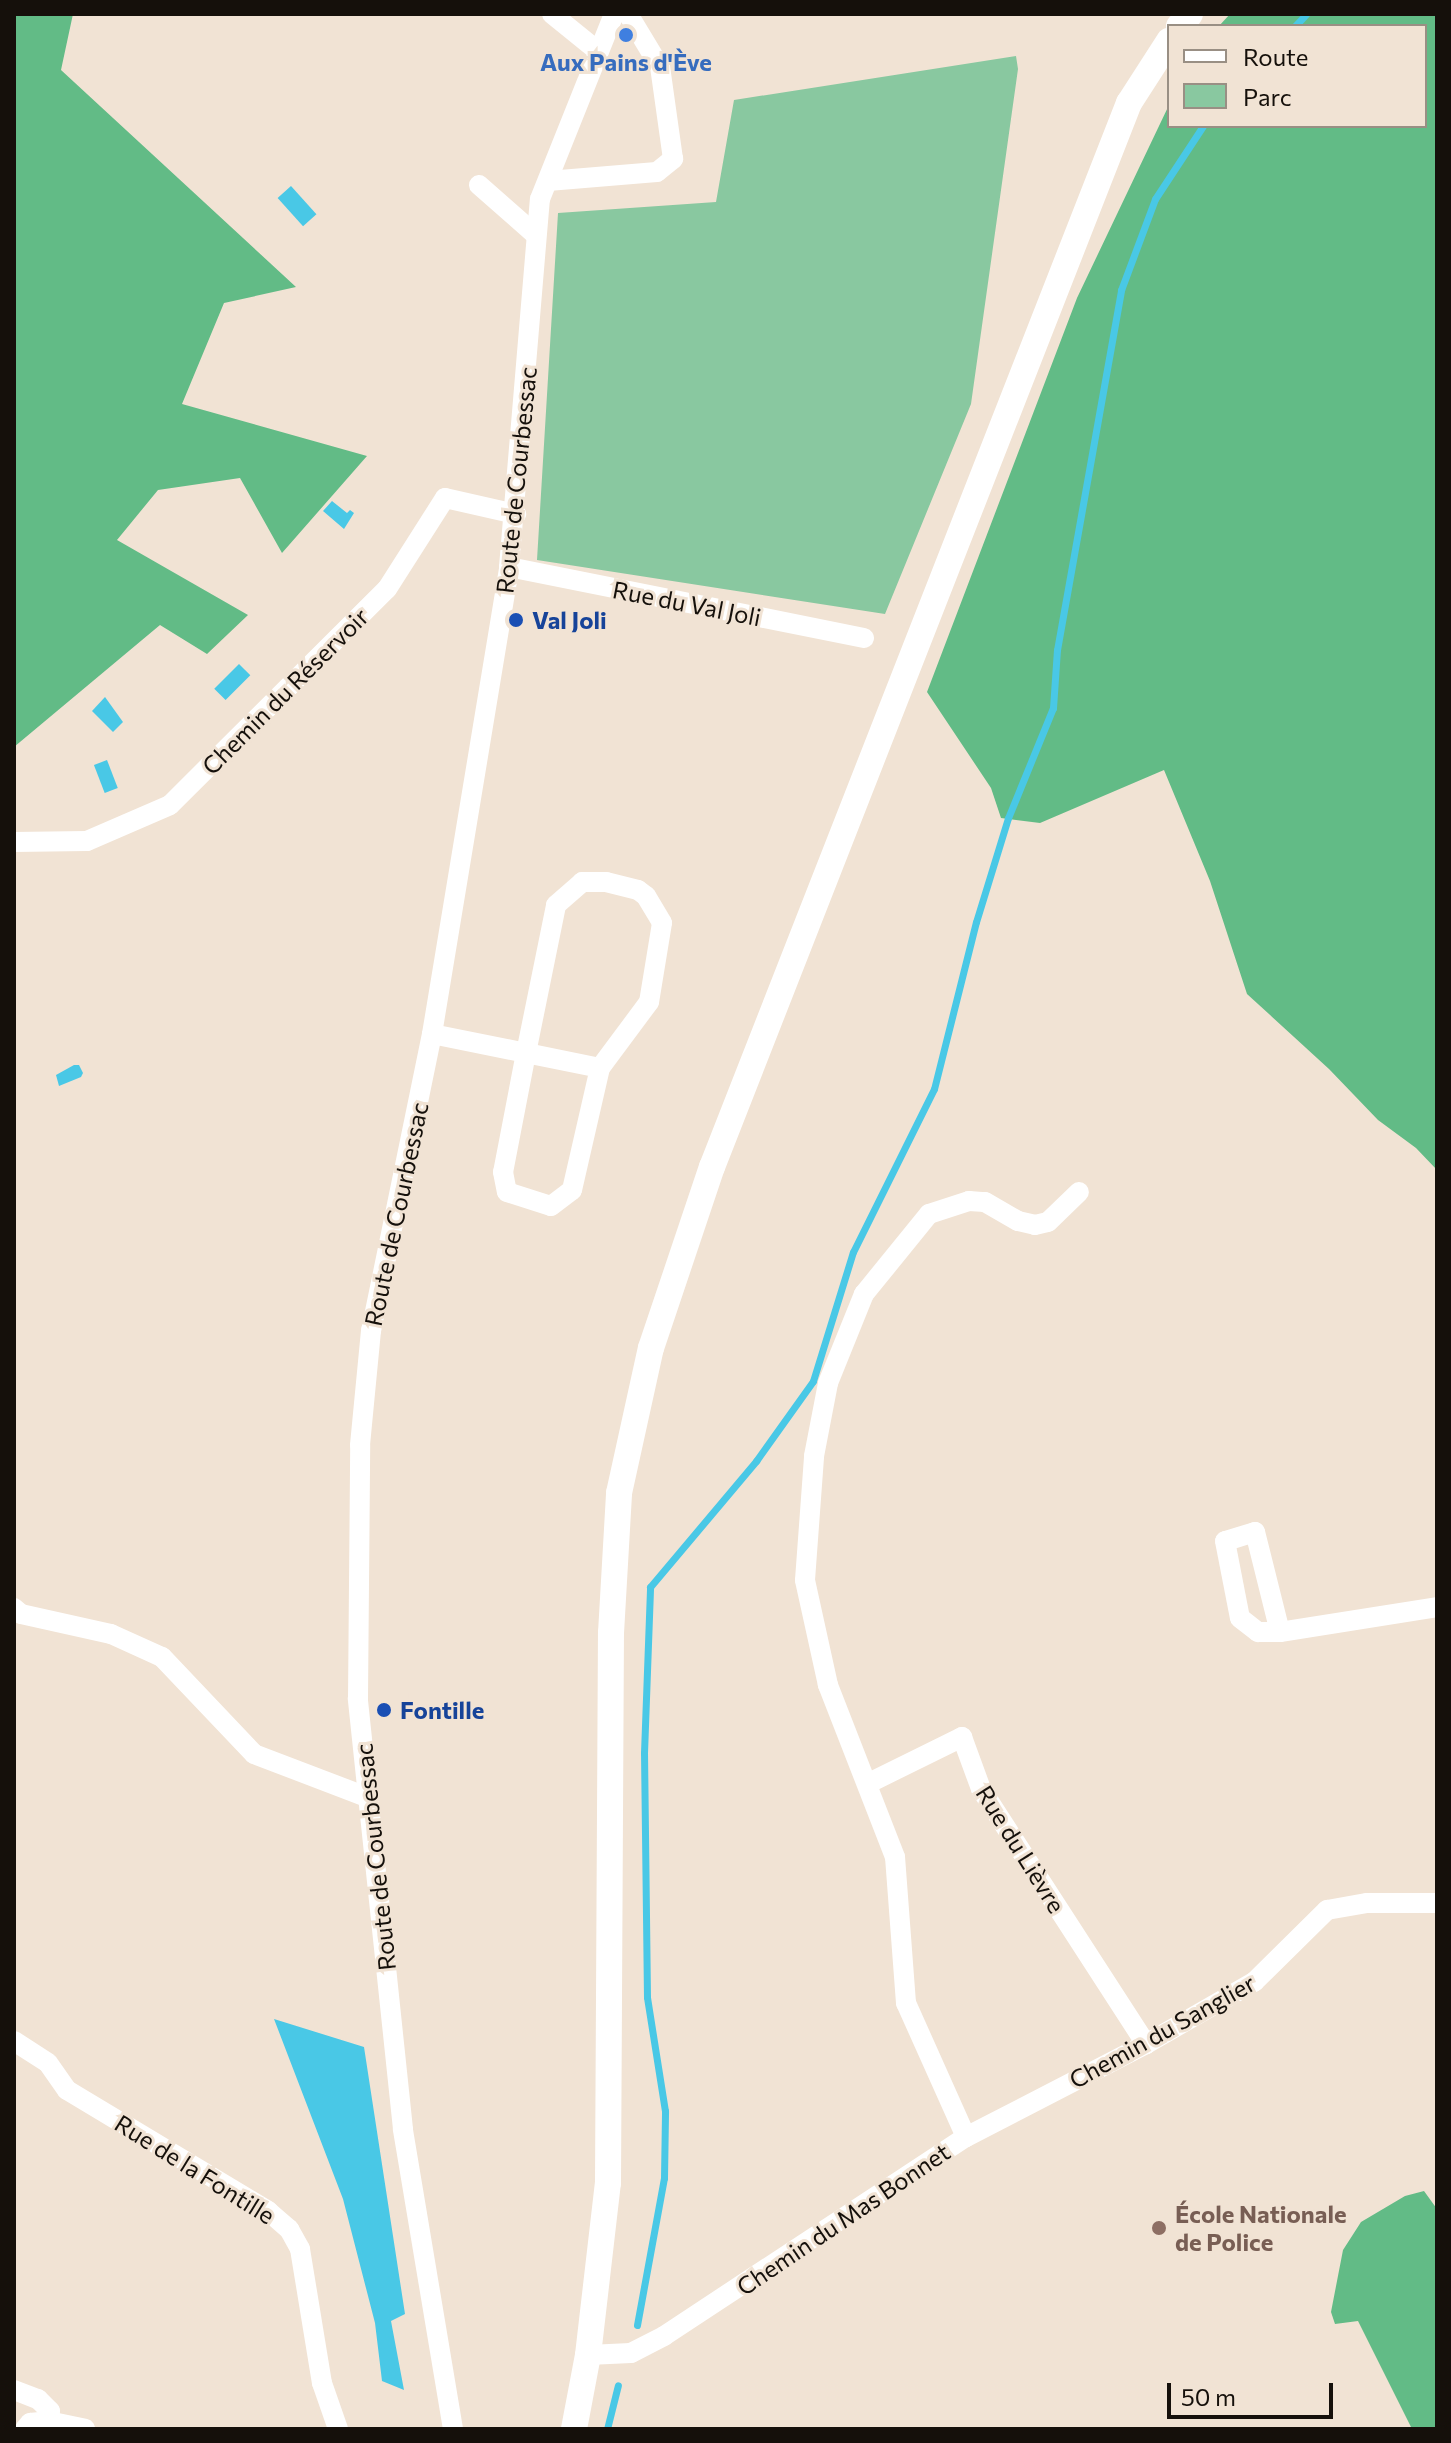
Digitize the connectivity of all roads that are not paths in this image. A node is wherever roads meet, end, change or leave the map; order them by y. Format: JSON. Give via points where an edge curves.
{"nodes":[{"id":1,"x":552,"y":14,"type":"edge"},
{"id":2,"x":614,"y":14,"type":"edge"},
{"id":3,"x":628,"y":14,"type":"edge"},
{"id":4,"x":1167,"y":44,"type":"edge"},
{"id":5,"x":599,"y":52,"type":"junction"},
{"id":6,"x":548,"y":181,"type":"junction"},
{"id":7,"x":479,"y":185,"type":"dead end"},
{"id":8,"x":536,"y":235,"type":"junction"},
{"id":9,"x":516,"y":514,"type":"junction"},
{"id":10,"x":509,"y":567,"type":"junction"},
{"id":11,"x":864,"y":638,"type":"dead end"},
{"id":12,"x":14,"y":842,"type":"edge"},
{"id":13,"x":432,"y":1034,"type":"junction"},
{"id":14,"x":526,"y":1053,"type":"junction"},
{"id":15,"x":600,"y":1068,"type":"junction"},
{"id":16,"x":1079,"y":1192,"type":"dead end"},
{"id":17,"x":1437,"y":1607,"type":"edge"},
{"id":18,"x":14,"y":1608,"type":"edge"},
{"id":19,"x":1280,"y":1632,"type":"junction"},
{"id":20,"x":869,"y":1783,"type":"junction"},
{"id":21,"x":369,"y":1798,"type":"junction"},
{"id":22,"x":1437,"y":1903,"type":"edge"},
{"id":23,"x":14,"y":2041,"type":"edge"},
{"id":24,"x":1146,"y":2044,"type":"junction"},
{"id":25,"x":966,"y":2137,"type":"junction"},
{"id":26,"x":588,"y":2355,"type":"junction"},
{"id":27,"x":14,"y":2390,"type":"edge"},
{"id":28,"x":48,"y":2421,"type":"junction"},
{"id":29,"x":25,"y":2429,"type":"edge"},
{"id":30,"x":85,"y":2429,"type":"edge"},
{"id":31,"x":338,"y":2429,"type":"edge"},
{"id":32,"x":453,"y":2429,"type":"edge"},
{"id":33,"x":574,"y":2429,"type":"edge"}],
"edges":[{"from":1,"to":5,"type":"street"},
{"from":2,"to":5,"type":"street","name":"Route de Courbessac"},
{"from":3,"to":6,"type":"street","via":[[660,67],[673,159],[657,172]]},
{"from":4,"to":26,"type":"street","via":[[1129,103],[712,1167],[651,1348],[619,1493],[611,1633],[608,2183]]},
{"from":5,"to":6,"type":"street","name":"Route de Courbessac"},
{"from":6,"to":8,"type":"street","name":"Route de Courbessac"},
{"from":7,"to":8,"type":"street"},
{"from":8,"to":9,"type":"street","name":"Route de Courbessac"},
{"from":9,"to":10,"type":"street","name":"Route de Courbessac"},
{"from":9,"to":12,"type":"street","name":"Chemin du Réservoir","via":[[445,498],[387,589],[170,805],[87,841]]},
{"from":10,"to":11,"type":"street","name":"Rue du Val Joli"},
{"from":10,"to":13,"type":"street","name":"Route de Courbessac"},
{"from":13,"to":14,"type":"street"},
{"from":13,"to":21,"type":"street","name":"Route de Courbessac","via":[[376,1304],[360,1445],[358,1698]]},
{"from":14,"to":15,"type":"street"},
{"from":14,"to":15,"type":"street","via":[[503,1172],[507,1192],[551,1206],[572,1190]]},
{"from":14,"to":15,"type":"street","via":[[556,905],[582,882],[606,882],[638,890],[662,923],[649,1002]]},
{"from":16,"to":20,"type":"street","name":"Chemin du Mas Bonnet","via":[[1048,1222],[1035,1225],[985,1202],[969,1201],[929,1214],[864,1294],[839,1347],[814,1456],[805,1580],[828,1685]]},
{"from":17,"to":19,"type":"street"},
{"from":18,"to":21,"type":"street","via":[[111,1634],[162,1657],[254,1754]]},
{"from":19,"to":19,"type":"street","via":[[1258,1632],[1240,1618],[1225,1541],[1255,1532]]},
{"from":20,"to":24,"type":"street","name":"Rue du Lièvre","via":[[962,1737],[981,1789]]},
{"from":20,"to":25,"type":"street","name":"Chemin du Mas Bonnet","via":[[895,1857],[906,2003]]},
{"from":21,"to":32,"type":"street","name":"Route de Courbessac","via":[[403,2129]]},
{"from":22,"to":24,"type":"street","name":"Chemin du Sanglier","via":[[1367,1903],[1327,1910],[1254,1982]]},
{"from":23,"to":31,"type":"street","name":"Rue de la Fontille","via":[[48,2063],[67,2090],[268,2211],[289,2229],[300,2249],[322,2383]]},
{"from":24,"to":25,"type":"street","name":"Chemin du Sanglier"},
{"from":25,"to":26,"type":"street","name":"Chemin du Mas Bonnet","via":[[664,2336],[631,2353]]},
{"from":26,"to":33,"type":"street"},
{"from":27,"to":28,"type":"street","via":[[38,2399],[50,2411]]},
{"from":28,"to":29,"type":"street","via":[[30,2423]]},
{"from":28,"to":30,"type":"street"}]}
